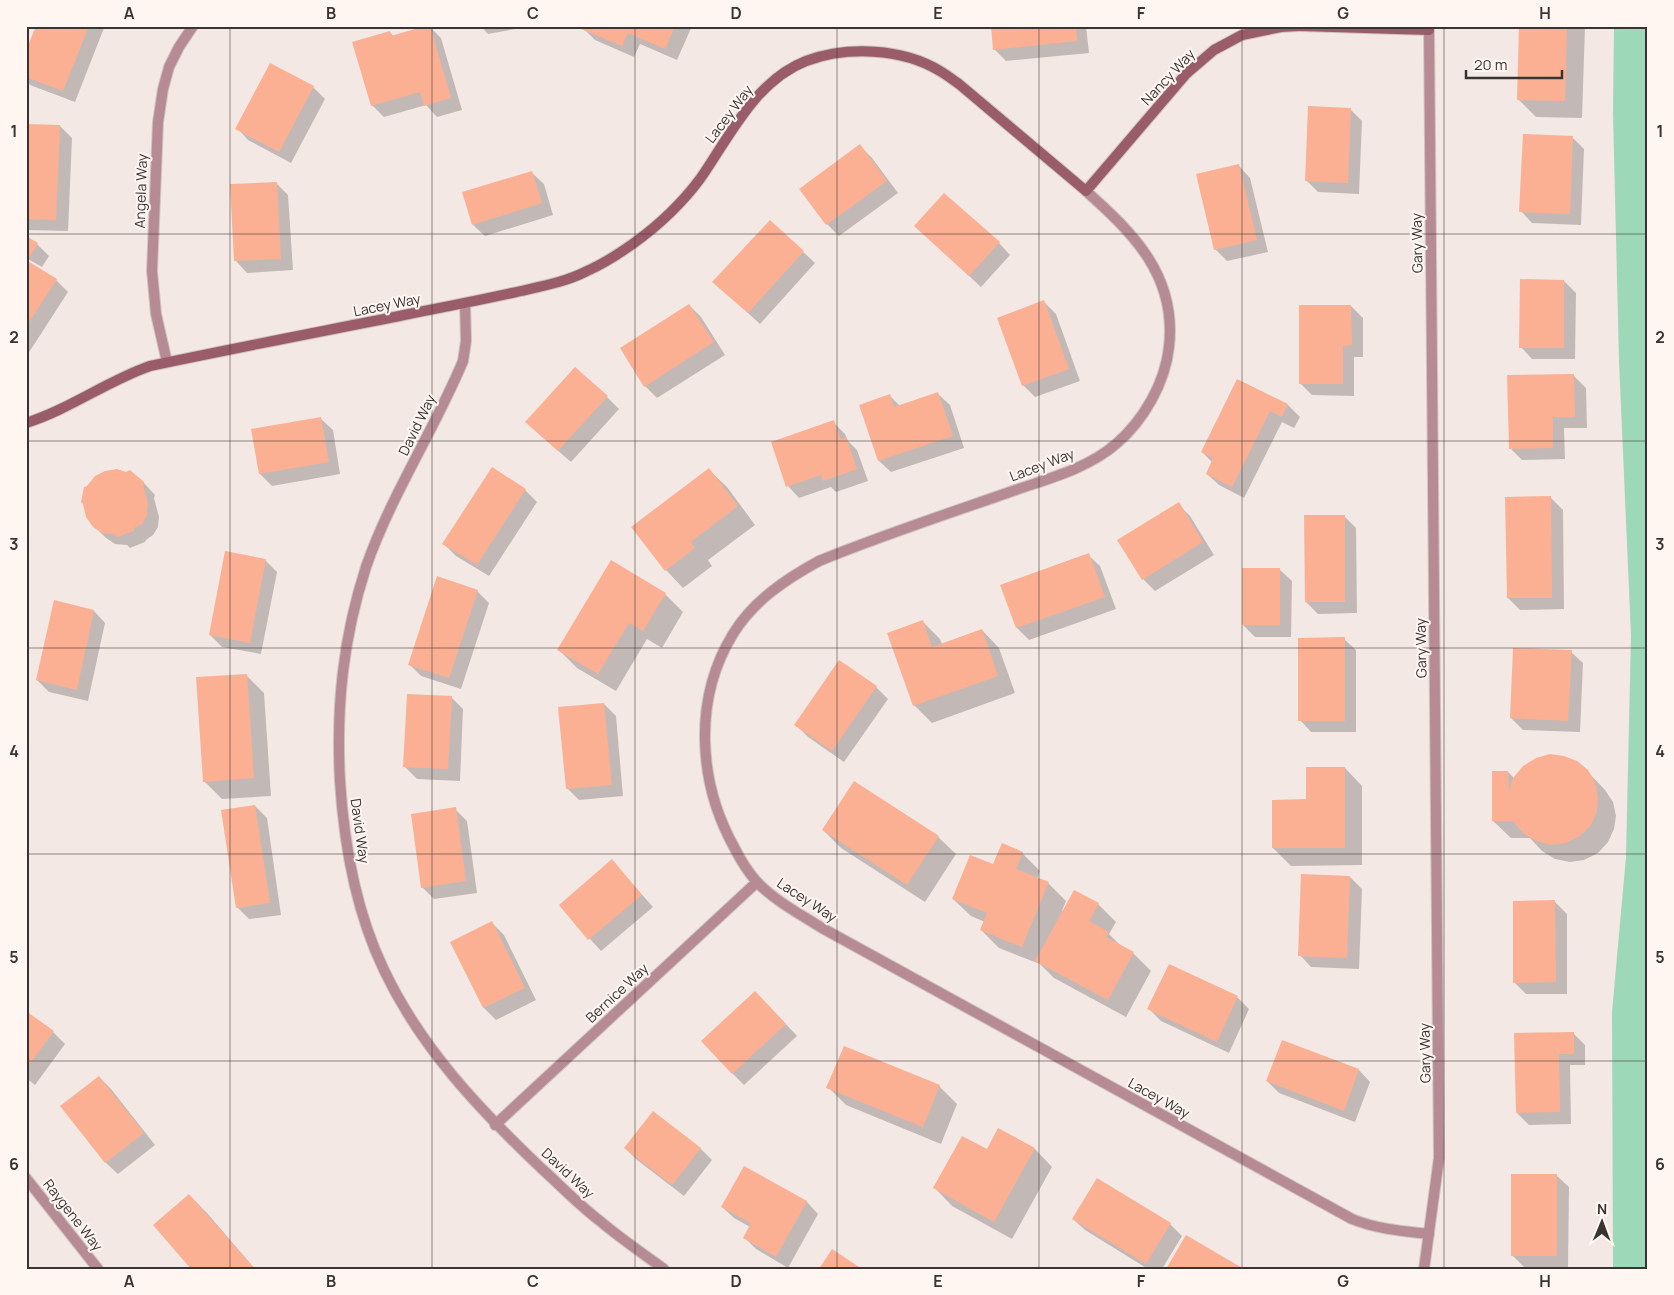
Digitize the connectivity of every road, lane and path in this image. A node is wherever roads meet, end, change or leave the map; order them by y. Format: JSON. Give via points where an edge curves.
{"nodes":[{"id":1,"x":192,"y":26,"type":"edge"},
{"id":2,"x":1299,"y":26,"type":"edge"},
{"id":3,"x":1429,"y":28,"type":"edge"},
{"id":4,"x":1086,"y":192,"type":"junction"},
{"id":5,"x":465,"y":303,"type":"junction"},
{"id":6,"x":167,"y":362,"type":"junction"},
{"id":7,"x":26,"y":423,"type":"edge"},
{"id":8,"x":757,"y":882,"type":"junction"},
{"id":9,"x":496,"y":1125,"type":"junction"},
{"id":10,"x":26,"y":1178,"type":"edge"},
{"id":11,"x":1429,"y":1234,"type":"junction"},
{"id":12,"x":98,"y":1269,"type":"edge"},
{"id":13,"x":664,"y":1269,"type":"edge"},
{"id":14,"x":1424,"y":1269,"type":"edge"}],
"edges":[{"from":1,"to":6,"type":"street","name":"Angela Way","via":[[169,68],[158,122],[152,272],[156,314]]},
{"from":2,"to":3,"type":"street","name":"Nancy Way"},
{"from":2,"to":4,"type":"street","name":"Nancy Way","via":[[1242,35],[1214,50],[1186,74]]},
{"from":3,"to":11,"type":"street","name":"Gary Way","via":[[1439,1158]]},
{"from":4,"to":5,"type":"street","name":"Lacey Way","via":[[939,70],[894,54],[855,51],[825,55],[788,70],[757,97],[678,205],[634,243],[587,272],[565,280]]},
{"from":4,"to":8,"type":"street","name":"Lacey Way","via":[[1135,238],[1162,283],[1169,308],[1170,334],[1160,383],[1133,427],[1116,445],[1088,462],[818,561],[777,586],[750,611],[720,660],[711,687],[704,749],[708,778],[724,830]]},
{"from":5,"to":6,"type":"street","name":"Lacey Way"},
{"from":5,"to":9,"type":"street","name":"David Way","via":[[463,361],[384,524],[356,602],[342,671],[338,752],[352,871],[360,905],[384,969],[420,1034]]},
{"from":6,"to":7,"type":"street","name":"Lacey Way","via":[[131,372],[62,410]]},
{"from":8,"to":9,"type":"street","name":"Bernice Way"},
{"from":8,"to":11,"type":"street","name":"Lacey Way","via":[[822,928],[1352,1219],[1383,1228]]},
{"from":9,"to":13,"type":"street","name":"David Way","via":[[600,1222]]},
{"from":10,"to":12,"type":"street","name":"Raygene Way"},
{"from":11,"to":14,"type":"street","name":"Gary Way"}]}
